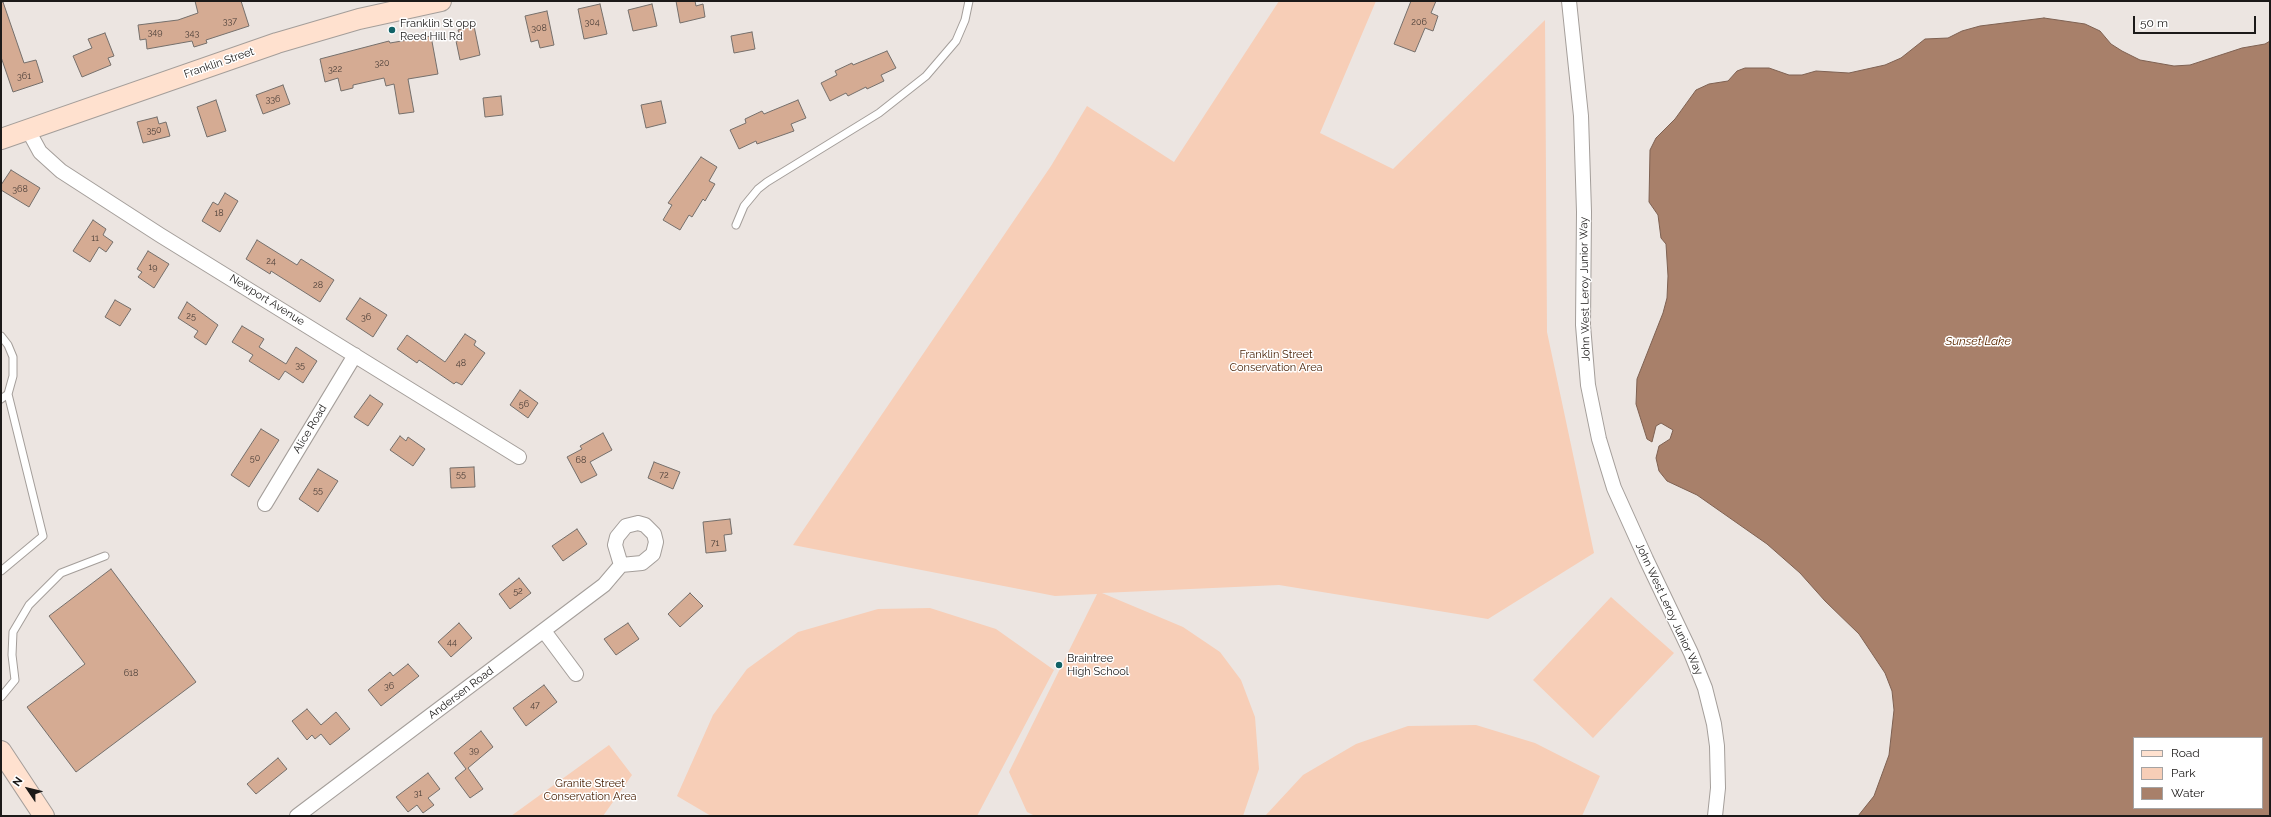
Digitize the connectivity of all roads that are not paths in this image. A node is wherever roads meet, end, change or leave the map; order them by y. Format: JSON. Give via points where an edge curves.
{"nodes":[{"id":1,"x":441,"y":1,"type":"edge"},
{"id":2,"x":969,"y":1,"type":"edge"},
{"id":3,"x":1569,"y":1,"type":"edge"},
{"id":4,"x":406,"y":5,"type":"edge"},
{"id":5,"x":28,"y":130,"type":"junction"},
{"id":6,"x":1,"y":139,"type":"edge"},
{"id":7,"x":736,"y":225,"type":"dead end"},
{"id":8,"x":1,"y":336,"type":"edge"},
{"id":9,"x":355,"y":355,"type":"junction"},
{"id":10,"x":8,"y":394,"type":"junction"},
{"id":11,"x":1,"y":399,"type":"edge"},
{"id":12,"x":520,"y":457,"type":"dead end"},
{"id":13,"x":265,"y":504,"type":"dead end"},
{"id":14,"x":105,"y":556,"type":"dead end"},
{"id":15,"x":620,"y":565,"type":"dead end"},
{"id":16,"x":1,"y":571,"type":"edge"},
{"id":17,"x":544,"y":631,"type":"junction"},
{"id":18,"x":576,"y":674,"type":"dead end"},
{"id":19,"x":1,"y":697,"type":"edge"},
{"id":20,"x":1,"y":750,"type":"edge"},
{"id":21,"x":44,"y":816,"type":"edge"},
{"id":22,"x":297,"y":816,"type":"edge"},
{"id":23,"x":1716,"y":816,"type":"edge"}],
"edges":[{"from":1,"to":4,"type":"main road","name":"Franklin Street"},
{"from":2,"to":7,"type":"lane","via":[[965,20],[956,41],[926,76],[879,113],[762,186],[744,206]]},
{"from":3,"to":23,"type":"street","name":"John West Leroy Junior Way","via":[[1581,116],[1584,212],[1583,325],[1588,385],[1600,445],[1614,488],[1691,652],[1707,694],[1717,746]]},
{"from":4,"to":5,"type":"main road","name":"Franklin Street","via":[[264,47]]},
{"from":5,"to":6,"type":"main road","name":"Franklin Street"},
{"from":5,"to":9,"type":"street","name":"Newport Avenue","via":[[40,152],[61,171],[143,225]]},
{"from":8,"to":10,"type":"lane","via":[[13,357],[13,376]]},
{"from":9,"to":12,"type":"street","name":"Newport Avenue","via":[[406,389]]},
{"from":9,"to":13,"type":"street","name":"Alice Road"},
{"from":10,"to":11,"type":"lane"},
{"from":10,"to":16,"type":"lane","via":[[43,536]]},
{"from":14,"to":19,"type":"lane","via":[[61,574],[29,605],[13,632],[15,680]]},
{"from":15,"to":17,"type":"street","name":"Andersen Road","via":[[604,585]]},
{"from":17,"to":18,"type":"street"},
{"from":17,"to":22,"type":"street","name":"Andersen Road"},
{"from":20,"to":21,"type":"main road"}]}
